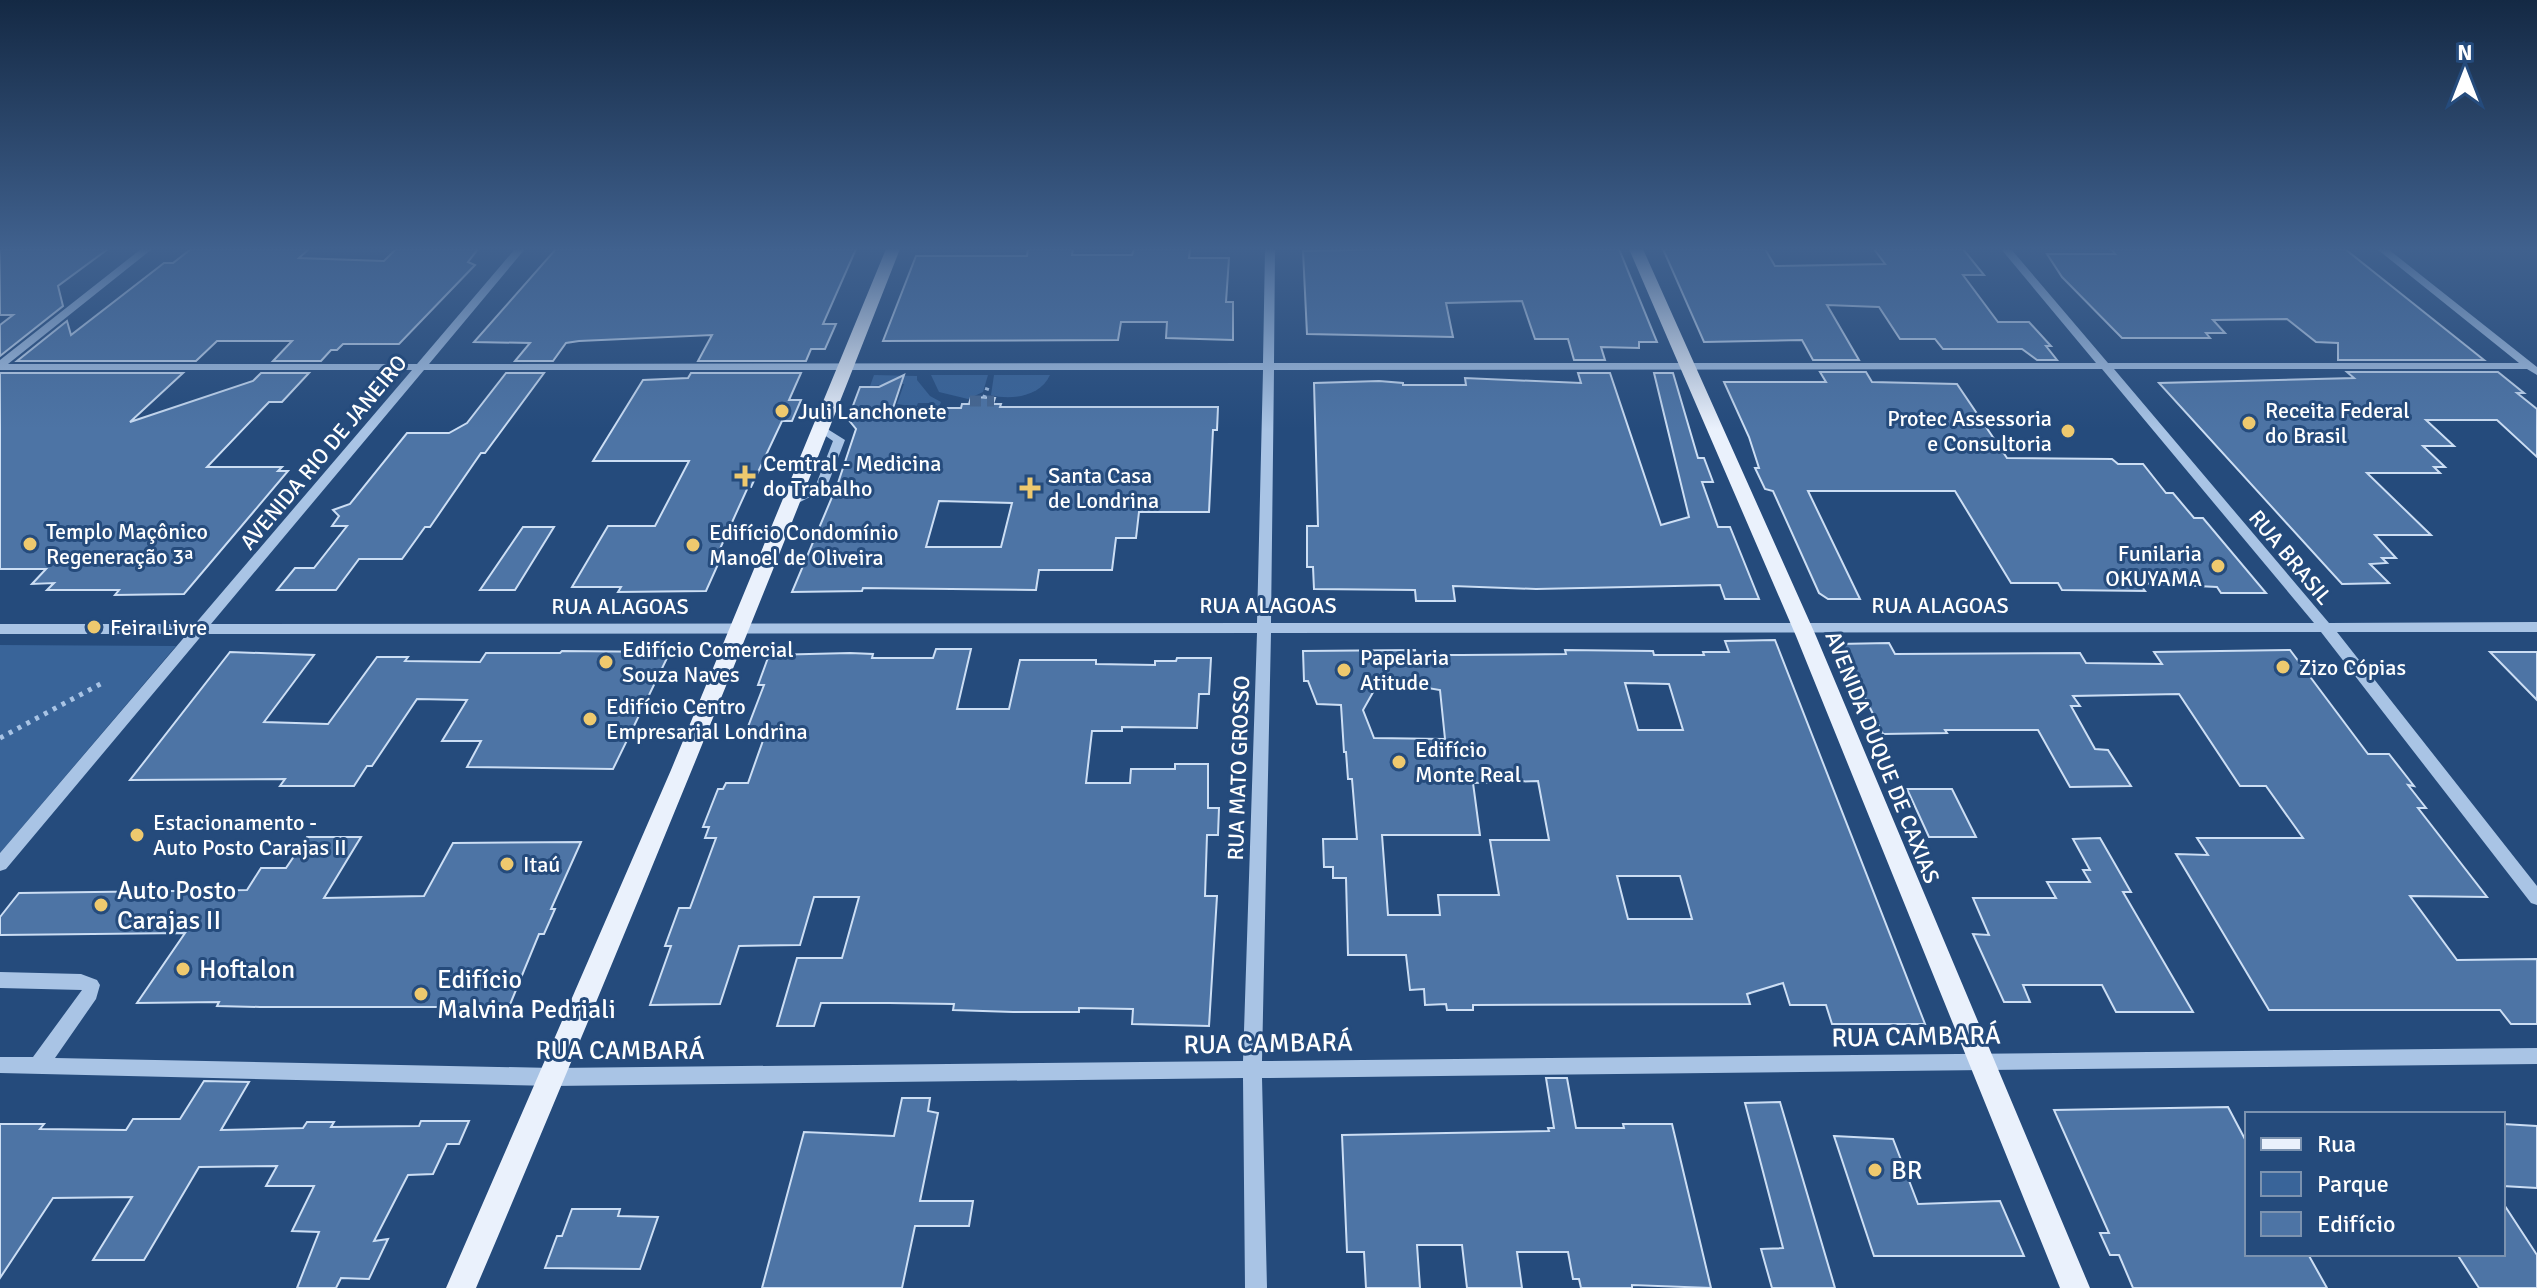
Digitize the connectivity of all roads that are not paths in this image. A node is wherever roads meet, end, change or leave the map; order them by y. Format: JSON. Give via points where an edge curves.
{"nodes":[{"id":1,"x":71,"y":309,"type":"edge"},
{"id":2,"x":469,"y":309,"type":"edge"},
{"id":3,"x":869,"y":309,"type":"edge"},
{"id":4,"x":1269,"y":309,"type":"edge"},
{"id":5,"x":1664,"y":309,"type":"edge"},
{"id":6,"x":2057,"y":309,"type":"edge"},
{"id":7,"x":2458,"y":309,"type":"edge"},
{"id":8,"x":0,"y":366,"type":"edge"},
{"id":9,"x":421,"y":366,"type":"junction"},
{"id":10,"x":846,"y":366,"type":"junction"},
{"id":11,"x":1691,"y":366,"type":"junction"},
{"id":12,"x":2105,"y":366,"type":"junction"},
{"id":13,"x":1269,"y":367,"type":"junction"},
{"id":14,"x":2533,"y":369,"type":"edge"},
{"id":15,"x":2324,"y":626,"type":"junction"},
{"id":16,"x":1264,"y":627,"type":"junction"},
{"id":17,"x":1802,"y":627,"type":"junction"},
{"id":18,"x":2537,"y":627,"type":"edge"},
{"id":19,"x":741,"y":628,"type":"junction"},
{"id":20,"x":0,"y":629,"type":"edge"},
{"id":21,"x":201,"y":629,"type":"junction"},
{"id":22,"x":0,"y":864,"type":"edge"},
{"id":23,"x":2537,"y":898,"type":"edge"},
{"id":24,"x":0,"y":980,"type":"edge"},
{"id":25,"x":2537,"y":1056,"type":"edge"},
{"id":26,"x":1979,"y":1061,"type":"junction"},
{"id":27,"x":0,"y":1065,"type":"edge"},
{"id":28,"x":38,"y":1066,"type":"junction"},
{"id":29,"x":1252,"y":1070,"type":"junction"},
{"id":30,"x":553,"y":1077,"type":"junction"},
{"id":31,"x":461,"y":1288,"type":"edge"},
{"id":32,"x":1256,"y":1288,"type":"edge"},
{"id":33,"x":2075,"y":1288,"type":"edge"}],
"edges":[{"from":1,"to":8,"type":"street"},
{"from":2,"to":9,"type":"street","name":"AVENIDA RIO DE JANEIRO"},
{"from":3,"to":10,"type":"main road"},
{"from":4,"to":13,"type":"street","name":"RUA MATO GROSSO"},
{"from":5,"to":11,"type":"main road","name":"AVENIDA DUQUE DE CAXIAS"},
{"from":6,"to":12,"type":"street","name":"RUA BRASIL"},
{"from":7,"to":14,"type":"street"},
{"from":8,"to":9,"type":"street"},
{"from":9,"to":10,"type":"street"},
{"from":9,"to":21,"type":"street","name":"AVENIDA RIO DE JANEIRO"},
{"from":10,"to":13,"type":"street"},
{"from":10,"to":19,"type":"main road"},
{"from":11,"to":12,"type":"street"},
{"from":11,"to":13,"type":"street"},
{"from":11,"to":17,"type":"main road","name":"AVENIDA DUQUE DE CAXIAS"},
{"from":12,"to":14,"type":"street"},
{"from":12,"to":15,"type":"street","name":"RUA BRASIL"},
{"from":13,"to":16,"type":"street","name":"RUA MATO GROSSO"},
{"from":15,"to":17,"type":"street","name":"RUA ALAGOAS"},
{"from":15,"to":18,"type":"street","name":"RUA ALAGOAS"},
{"from":15,"to":23,"type":"street","name":"RUA BRASIL"},
{"from":16,"to":17,"type":"street","name":"RUA ALAGOAS"},
{"from":16,"to":19,"type":"street","name":"RUA ALAGOAS"},
{"from":16,"to":29,"type":"street","name":"RUA MATO GROSSO"},
{"from":17,"to":26,"type":"main road","name":"AVENIDA DUQUE DE CAXIAS"},
{"from":19,"to":21,"type":"street","name":"RUA ALAGOAS"},
{"from":19,"to":30,"type":"main road"},
{"from":20,"to":21,"type":"street","name":"RUA ALAGOAS"},
{"from":21,"to":22,"type":"street","name":"AVENIDA RIO DE JANEIRO"},
{"from":24,"to":28,"type":"street","via":[[91,985],[90,994]]},
{"from":25,"to":26,"type":"street","name":"RUA CAMBARÁ"},
{"from":26,"to":29,"type":"street","name":"RUA CAMBARÁ"},
{"from":26,"to":33,"type":"main road","name":"AVENIDA DUQUE DE CAXIAS"},
{"from":27,"to":28,"type":"street","name":"RUA CAMBARÁ"},
{"from":28,"to":30,"type":"street","name":"RUA CAMBARÁ"},
{"from":29,"to":30,"type":"street","name":"RUA CAMBARÁ"},
{"from":29,"to":32,"type":"street","name":"RUA MATO GROSSO"},
{"from":30,"to":31,"type":"main road"}]}
